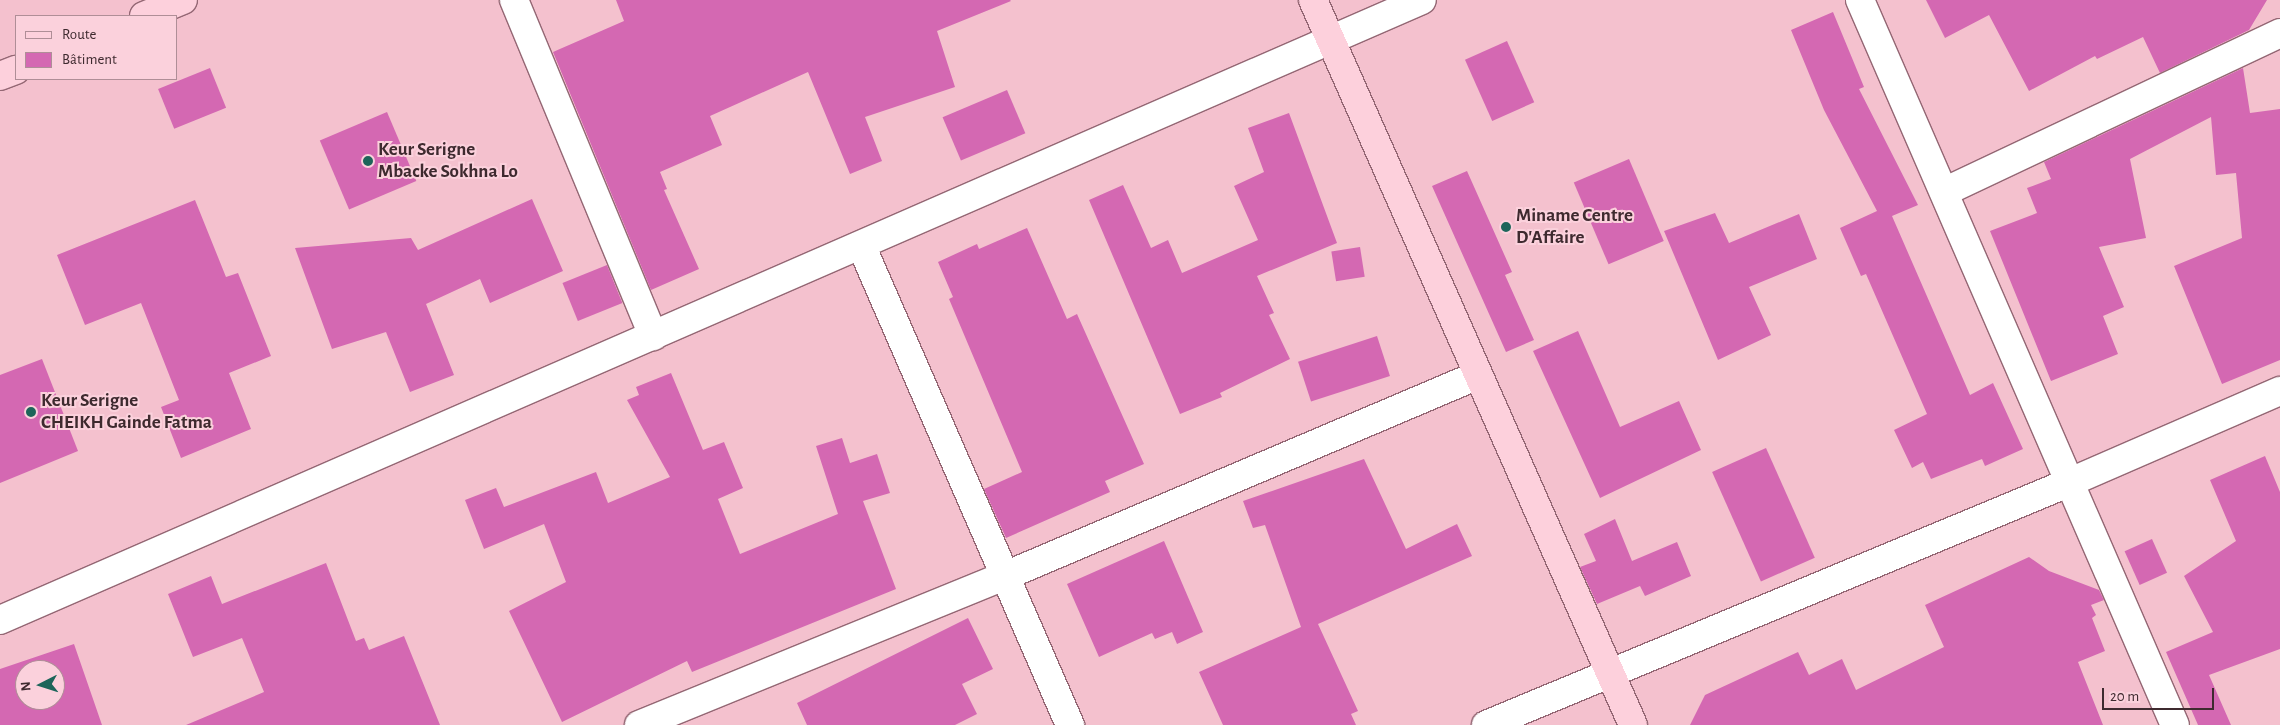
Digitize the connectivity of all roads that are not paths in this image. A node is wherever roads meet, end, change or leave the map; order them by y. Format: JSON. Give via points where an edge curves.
{"nodes":[{"id":1,"x":183,"y":0,"type":"edge"},
{"id":2,"x":514,"y":0,"type":"edge"},
{"id":3,"x":1313,"y":0,"type":"edge"},
{"id":4,"x":1422,"y":0,"type":"edge"},
{"id":5,"x":1860,"y":0,"type":"edge"},
{"id":6,"x":146,"y":15,"type":"edge"},
{"id":7,"x":2280,"y":33,"type":"edge"},
{"id":8,"x":1331,"y":41,"type":"junction"},
{"id":9,"x":15,"y":70,"type":"edge"},
{"id":10,"x":0,"y":76,"type":"edge"},
{"id":11,"x":1944,"y":192,"type":"junction"},
{"id":12,"x":861,"y":246,"type":"junction"},
{"id":13,"x":652,"y":336,"type":"junction"},
{"id":14,"x":1478,"y":375,"type":"junction"},
{"id":15,"x":2280,"y":391,"type":"edge"},
{"id":16,"x":2068,"y":483,"type":"junction"},
{"id":17,"x":1005,"y":576,"type":"junction"},
{"id":18,"x":0,"y":620,"type":"edge"},
{"id":19,"x":1610,"y":674,"type":"junction"},
{"id":20,"x":639,"y":725,"type":"edge"},
{"id":21,"x":1070,"y":725,"type":"edge"},
{"id":22,"x":1486,"y":725,"type":"edge"},
{"id":23,"x":1633,"y":725,"type":"edge"},
{"id":24,"x":2176,"y":725,"type":"edge"}],
"edges":[{"from":1,"to":6,"type":"main road"},
{"from":2,"to":13,"type":"street"},
{"from":3,"to":8,"type":"main road"},
{"from":4,"to":8,"type":"street"},
{"from":5,"to":11,"type":"street"},
{"from":7,"to":11,"type":"street"},
{"from":8,"to":12,"type":"street"},
{"from":8,"to":14,"type":"main road"},
{"from":9,"to":10,"type":"main road"},
{"from":11,"to":16,"type":"street"},
{"from":12,"to":13,"type":"street"},
{"from":12,"to":17,"type":"street"},
{"from":13,"to":18,"type":"street"},
{"from":14,"to":17,"type":"street"},
{"from":14,"to":19,"type":"main road"},
{"from":15,"to":16,"type":"street"},
{"from":16,"to":19,"type":"street"},
{"from":16,"to":24,"type":"street"},
{"from":17,"to":20,"type":"street"},
{"from":17,"to":21,"type":"street"},
{"from":19,"to":22,"type":"street"},
{"from":19,"to":23,"type":"main road"}]}
